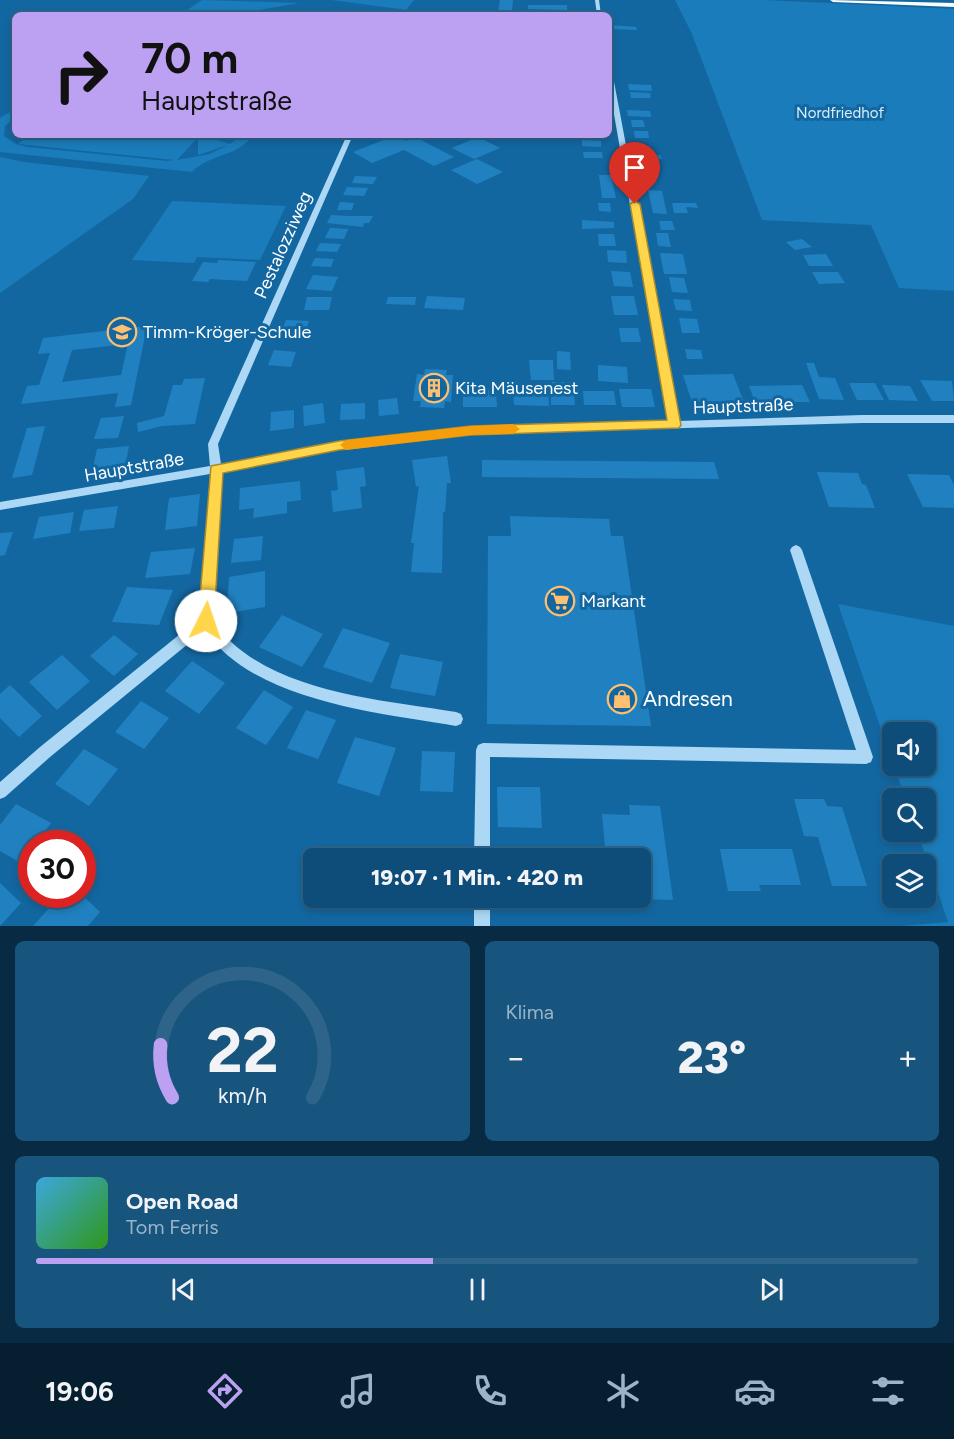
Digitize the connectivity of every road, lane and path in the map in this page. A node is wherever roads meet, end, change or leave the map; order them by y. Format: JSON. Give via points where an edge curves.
{"nodes":[{"id":1,"x":832,"y":0,"type":"edge"},
{"id":2,"x":954,"y":5,"type":"edge"},
{"id":3,"x":612,"y":87,"type":"edge"},
{"id":4,"x":349,"y":138,"type":"edge"},
{"id":5,"x":954,"y":419,"type":"edge"},
{"id":6,"x":674,"y":425,"type":"junction"},
{"id":7,"x":216,"y":469,"type":"junction"},
{"id":8,"x":0,"y":506,"type":"edge"},
{"id":9,"x":796,"y":550,"type":"dead end"},
{"id":10,"x":206,"y":621,"type":"junction"},
{"id":11,"x":456,"y":719,"type":"dead end"},
{"id":12,"x":0,"y":792,"type":"edge"},
{"id":13,"x":482,"y":848,"type":"edge"},
{"id":14,"x":482,"y":908,"type":"edge"},
{"id":15,"x":482,"y":926,"type":"edge"}],
"edges":[{"from":1,"to":2,"type":"main road"},
{"from":3,"to":6,"type":"street"},
{"from":4,"to":7,"type":"street","name":"Pestalozziweg","via":[[213,444]]},
{"from":5,"to":6,"type":"street","name":"Hauptstraße"},
{"from":6,"to":7,"type":"street","name":"Hauptstraße","via":[[471,430],[339,446]]},
{"from":7,"to":8,"type":"street","name":"Hauptstraße"},
{"from":7,"to":10,"type":"street","name":"Pestalozziweg"},
{"from":9,"to":13,"type":"street","via":[[866,757],[483,750]]},
{"from":10,"to":11,"type":"street","via":[[222,642],[265,672],[331,698]]},
{"from":10,"to":12,"type":"street"},
{"from":14,"to":15,"type":"street"}]}
